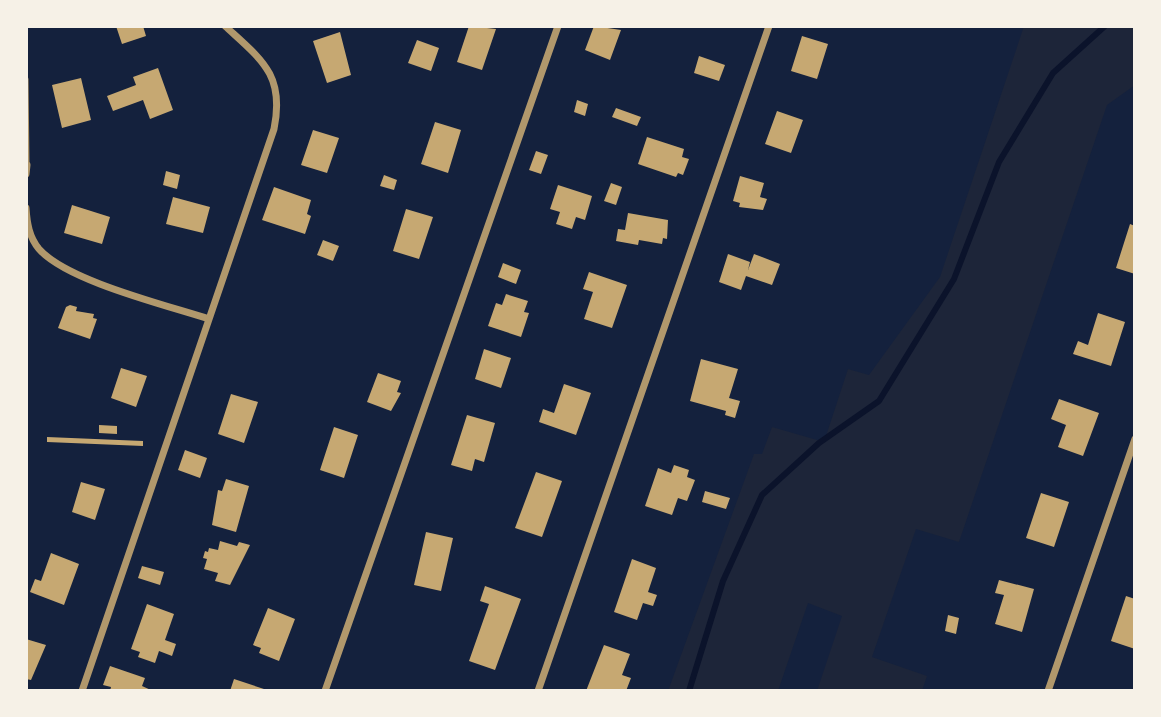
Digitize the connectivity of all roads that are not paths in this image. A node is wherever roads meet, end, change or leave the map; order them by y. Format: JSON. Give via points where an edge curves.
{"nodes":[{"id":1,"x":225,"y":26,"type":"edge"},
{"id":2,"x":558,"y":26,"type":"edge"},
{"id":3,"x":769,"y":26,"type":"edge"},
{"id":4,"x":26,"y":79,"type":"edge"},
{"id":5,"x":27,"y":165,"type":"edge"},
{"id":6,"x":26,"y":174,"type":"edge"},
{"id":7,"x":26,"y":208,"type":"edge"},
{"id":8,"x":209,"y":319,"type":"junction"},
{"id":9,"x":1135,"y":439,"type":"edge"},
{"id":10,"x":82,"y":691,"type":"edge"},
{"id":11,"x":325,"y":691,"type":"edge"},
{"id":12,"x":538,"y":691,"type":"edge"},
{"id":13,"x":1048,"y":691,"type":"edge"}],
"edges":[{"from":1,"to":8,"type":"street","via":[[264,62],[277,88],[278,107]]},
{"from":2,"to":11,"type":"street"},
{"from":3,"to":12,"type":"street"},
{"from":4,"to":5,"type":"lane"},
{"from":5,"to":6,"type":"street"},
{"from":7,"to":8,"type":"street","via":[[32,239],[56,263]]},
{"from":8,"to":10,"type":"street"},
{"from":9,"to":13,"type":"street"}]}
